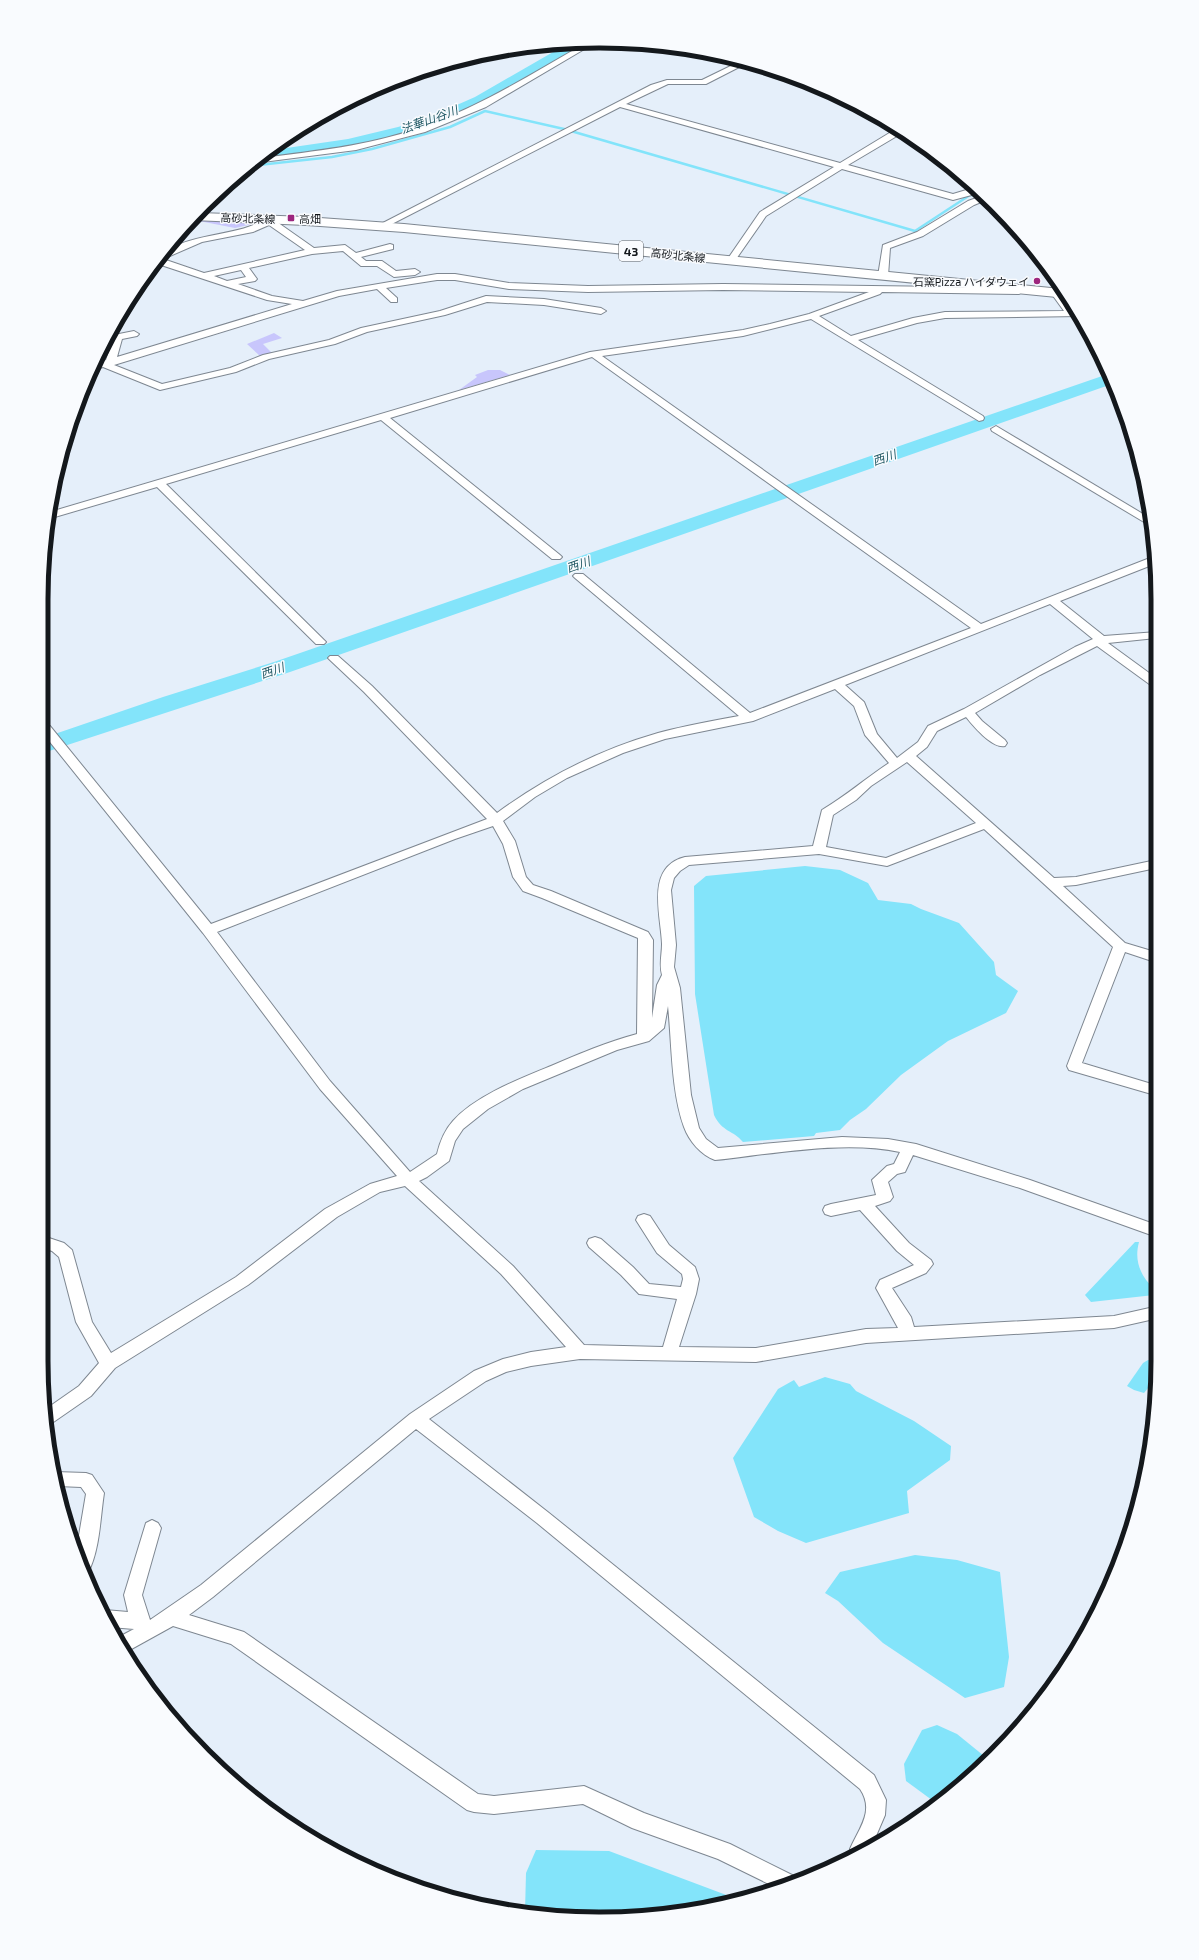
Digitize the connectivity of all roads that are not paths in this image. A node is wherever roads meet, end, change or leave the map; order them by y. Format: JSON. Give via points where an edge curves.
{"nodes":[{"id":1,"x":581,"y":49,"type":"edge"},
{"id":2,"x":736,"y":66,"type":"edge"},
{"id":3,"x":620,"y":105,"type":"junction"},
{"id":4,"x":894,"y":134,"type":"edge"},
{"id":5,"x":267,"y":160,"type":"edge"},
{"id":6,"x":841,"y":166,"type":"junction"},
{"id":7,"x":969,"y":191,"type":"edge"},
{"id":8,"x":976,"y":198,"type":"edge"},
{"id":9,"x":203,"y":217,"type":"edge"},
{"id":10,"x":274,"y":219,"type":"junction"},
{"id":11,"x":381,"y":226,"type":"junction"},
{"id":12,"x":390,"y":247,"type":"dead end"},
{"id":13,"x":312,"y":251,"type":"junction"},
{"id":14,"x":171,"y":253,"type":"edge"},
{"id":15,"x":354,"y":256,"type":"junction"},
{"id":16,"x":731,"y":260,"type":"junction"},
{"id":17,"x":164,"y":262,"type":"edge"},
{"id":18,"x":243,"y":266,"type":"junction"},
{"id":19,"x":204,"y":276,"type":"junction"},
{"id":20,"x":438,"y":277,"type":"junction"},
{"id":21,"x":883,"y":282,"type":"junction"},
{"id":22,"x":227,"y":284,"type":"junction"},
{"id":23,"x":379,"y":286,"type":"junction"},
{"id":24,"x":1059,"y":294,"type":"edge"},
{"id":25,"x":394,"y":300,"type":"dead end"},
{"id":26,"x":302,"y":304,"type":"junction"},
{"id":27,"x":602,"y":312,"type":"dead end"},
{"id":28,"x":1071,"y":314,"type":"edge"},
{"id":29,"x":812,"y":316,"type":"junction"},
{"id":30,"x":134,"y":334,"type":"dead end"},
{"id":31,"x":116,"y":335,"type":"edge"},
{"id":32,"x":116,"y":336,"type":"edge"},
{"id":33,"x":851,"y":339,"type":"junction"},
{"id":34,"x":593,"y":354,"type":"junction"},
{"id":35,"x":108,"y":364,"type":"junction"},
{"id":36,"x":100,"y":366,"type":"edge"},
{"id":37,"x":383,"y":417,"type":"junction"},
{"id":38,"x":979,"y":418,"type":"dead end"},
{"id":39,"x":996,"y":429,"type":"dead end"},
{"id":40,"x":158,"y":483,"type":"junction"},
{"id":41,"x":55,"y":514,"type":"edge"},
{"id":42,"x":1145,"y":519,"type":"edge"},
{"id":43,"x":556,"y":557,"type":"dead end"},
{"id":44,"x":1150,"y":561,"type":"edge"},
{"id":45,"x":579,"y":576,"type":"dead end"},
{"id":46,"x":1052,"y":600,"type":"junction"},
{"id":47,"x":979,"y":628,"type":"junction"},
{"id":48,"x":1151,"y":635,"type":"edge"},
{"id":49,"x":1101,"y":640,"type":"junction"},
{"id":50,"x":320,"y":642,"type":"dead end"},
{"id":51,"x":334,"y":658,"type":"dead end"},
{"id":52,"x":1151,"y":680,"type":"edge"},
{"id":53,"x":838,"y":685,"type":"junction"},
{"id":54,"x":968,"y":712,"type":"junction"},
{"id":55,"x":749,"y":718,"type":"junction"},
{"id":56,"x":48,"y":732,"type":"edge"},
{"id":57,"x":1001,"y":743,"type":"dead end"},
{"id":58,"x":908,"y":756,"type":"junction"},
{"id":59,"x":896,"y":764,"type":"junction"},
{"id":60,"x":496,"y":820,"type":"junction"},
{"id":61,"x":986,"y":824,"type":"junction"},
{"id":62,"x":819,"y":850,"type":"junction"},
{"id":63,"x":1151,"y":865,"type":"edge"},
{"id":64,"x":1051,"y":882,"type":"junction"},
{"id":65,"x":208,"y":930,"type":"junction"},
{"id":66,"x":1120,"y":946,"type":"junction"},
{"id":67,"x":1151,"y":956,"type":"edge"},
{"id":68,"x":669,"y":975,"type":"junction"},
{"id":69,"x":644,"y":1037,"type":"junction"},
{"id":70,"x":1151,"y":1089,"type":"edge"},
{"id":71,"x":909,"y":1148,"type":"junction"},
{"id":72,"x":408,"y":1179,"type":"junction"},
{"id":73,"x":864,"y":1204,"type":"junction"},
{"id":74,"x":831,"y":1210,"type":"dead end"},
{"id":75,"x":644,"y":1220,"type":"dead end"},
{"id":76,"x":1151,"y":1229,"type":"edge"},
{"id":77,"x":596,"y":1243,"type":"dead end"},
{"id":78,"x":48,"y":1244,"type":"edge"},
{"id":79,"x":688,"y":1294,"type":"junction"},
{"id":80,"x":1151,"y":1314,"type":"edge"},
{"id":81,"x":908,"y":1334,"type":"junction"},
{"id":82,"x":580,"y":1352,"type":"junction"},
{"id":83,"x":668,"y":1353,"type":"junction"},
{"id":84,"x":109,"y":1363,"type":"junction"},
{"id":85,"x":51,"y":1415,"type":"edge"},
{"id":86,"x":416,"y":1419,"type":"junction"},
{"id":87,"x":62,"y":1479,"type":"edge"},
{"id":88,"x":152,"y":1528,"type":"dead end"},
{"id":89,"x":84,"y":1557,"type":"edge"},
{"id":90,"x":171,"y":1617,"type":"junction"},
{"id":91,"x":113,"y":1620,"type":"edge"},
{"id":92,"x":144,"y":1626,"type":"junction"},
{"id":93,"x":126,"y":1642,"type":"edge"},
{"id":94,"x":862,"y":1845,"type":"edge"},
{"id":95,"x":783,"y":1881,"type":"edge"}],
"edges":[{"from":1,"to":5,"type":"street","via":[[483,105],[422,130],[356,148]]},
{"from":2,"to":3,"type":"street","via":[[703,82],[675,81],[660,84]]},
{"from":3,"to":6,"type":"street"},
{"from":3,"to":11,"type":"street"},
{"from":4,"to":6,"type":"street"},
{"from":6,"to":7,"type":"street","via":[[953,197]]},
{"from":6,"to":16,"type":"street","via":[[763,214]]},
{"from":8,"to":21,"type":"street","via":[[920,234],[886,248]]},
{"from":9,"to":10,"type":"main road","name":"高砂北条線","number":"43"},
{"from":10,"to":11,"type":"main road","name":"高砂北条線","number":"43"},
{"from":10,"to":13,"type":"street","via":[[272,223]]},
{"from":10,"to":14,"type":"street","via":[[250,230],[200,240]]},
{"from":11,"to":16,"type":"main road","name":"高砂北条線","number":"43"},
{"from":12,"to":15,"type":"street"},
{"from":13,"to":15,"type":"street","via":[[345,248]]},
{"from":13,"to":18,"type":"street"},
{"from":15,"to":20,"type":"street","via":[[364,264],[379,263],[394,274],[422,271]]},
{"from":16,"to":21,"type":"main road","name":"高砂北条線","number":"43"},
{"from":17,"to":19,"type":"street"},
{"from":18,"to":19,"type":"street"},
{"from":18,"to":22,"type":"street","via":[[252,279]]},
{"from":19,"to":22,"type":"street"},
{"from":20,"to":21,"type":"street","via":[[455,277],[509,286],[588,289]]},
{"from":20,"to":23,"type":"street"},
{"from":21,"to":24,"type":"main road","name":"高砂北条線","number":"43"},
{"from":21,"to":29,"type":"street"},
{"from":22,"to":26,"type":"street","via":[[270,298]]},
{"from":23,"to":25,"type":"street"},
{"from":23,"to":26,"type":"street"},
{"from":26,"to":35,"type":"street"},
{"from":27,"to":35,"type":"street","via":[[544,302],[486,299],[448,311],[364,330],[332,342],[266,357],[233,370],[160,387]]},
{"from":28,"to":33,"type":"street","via":[[945,315],[916,320]]},
{"from":29,"to":33,"type":"street"},
{"from":29,"to":34,"type":"street","via":[[743,334]]},
{"from":30,"to":31,"type":"street"},
{"from":32,"to":35,"type":"street","via":[[118,340]]},
{"from":33,"to":38,"type":"street"},
{"from":34,"to":37,"type":"street"},
{"from":34,"to":47,"type":"street"},
{"from":35,"to":36,"type":"street"},
{"from":37,"to":40,"type":"street"},
{"from":37,"to":43,"type":"street"},
{"from":39,"to":42,"type":"street"},
{"from":40,"to":41,"type":"street"},
{"from":40,"to":50,"type":"street"},
{"from":44,"to":46,"type":"street"},
{"from":45,"to":55,"type":"street"},
{"from":46,"to":47,"type":"street"},
{"from":46,"to":49,"type":"street"},
{"from":47,"to":53,"type":"street"},
{"from":48,"to":49,"type":"street"},
{"from":49,"to":52,"type":"street","via":[[1103,646]]},
{"from":49,"to":54,"type":"street","via":[[1042,668]]},
{"from":51,"to":60,"type":"street","via":[[368,689]]},
{"from":53,"to":55,"type":"street"},
{"from":53,"to":59,"type":"street","via":[[860,705],[871,735]]},
{"from":54,"to":57,"type":"street"},
{"from":54,"to":58,"type":"street","via":[[932,729],[923,744]]},
{"from":55,"to":60,"type":"street","via":[[708,724],[619,750],[563,774]]},
{"from":56,"to":65,"type":"street"},
{"from":58,"to":59,"type":"street"},
{"from":58,"to":61,"type":"street"},
{"from":59,"to":62,"type":"street","via":[[827,813]]},
{"from":60,"to":65,"type":"street"},
{"from":60,"to":69,"type":"street","via":[[510,843],[522,885],[532,893],[546,894],[643,935],[646,940]]},
{"from":61,"to":62,"type":"street","via":[[887,862]]},
{"from":61,"to":64,"type":"street"},
{"from":62,"to":68,"type":"street","via":[[685,861],[675,868],[668,877],[664,890]]},
{"from":63,"to":64,"type":"street","via":[[1076,881]]},
{"from":64,"to":66,"type":"street"},
{"from":65,"to":72,"type":"street","via":[[318,1077]]},
{"from":66,"to":67,"type":"street"},
{"from":66,"to":70,"type":"street","via":[[1074,1066]]},
{"from":68,"to":69,"type":"street","via":[[664,985],[657,1028]]},
{"from":68,"to":71,"type":"street","via":[[674,988],[684,1095],[692,1128],[701,1143],[714,1154],[842,1142],[888,1144]]},
{"from":69,"to":72,"type":"street","via":[[612,1046],[526,1082],[483,1105],[458,1124],[448,1140],[444,1157],[422,1173]]},
{"from":71,"to":73,"type":"street","via":[[900,1168],[892,1170],[880,1180],[885,1197]]},
{"from":71,"to":76,"type":"street","via":[[1025,1184]]},
{"from":72,"to":82,"type":"street","via":[[507,1270]]},
{"from":72,"to":84,"type":"street","via":[[375,1188],[331,1213],[242,1281]]},
{"from":73,"to":74,"type":"street"},
{"from":73,"to":81,"type":"street","via":[[903,1247],[925,1264],[920,1269],[884,1286],[905,1322]]},
{"from":75,"to":79,"type":"street","via":[[663,1249],[689,1272],[692,1279]]},
{"from":77,"to":79,"type":"street","via":[[644,1290]]},
{"from":78,"to":84,"type":"street","via":[[58,1247],[66,1254],[84,1322]]},
{"from":79,"to":83,"type":"street"},
{"from":80,"to":81,"type":"street","via":[[1114,1322]]},
{"from":81,"to":83,"type":"street","via":[[866,1336],[756,1354]]},
{"from":82,"to":83,"type":"street"},
{"from":82,"to":86,"type":"street","via":[[503,1366],[480,1376]]},
{"from":84,"to":85,"type":"street","via":[[85,1391]]},
{"from":86,"to":90,"type":"street","via":[[207,1591]]},
{"from":86,"to":94,"type":"street","via":[[543,1518],[867,1782],[875,1792],[878,1809]]},
{"from":87,"to":89,"type":"street","via":[[86,1480],[96,1493]]},
{"from":88,"to":92,"type":"street","via":[[133,1595]]},
{"from":90,"to":92,"type":"street"},
{"from":90,"to":95,"type":"street","via":[[237,1638],[474,1803],[494,1805],[584,1795],[639,1821],[723,1851]]},
{"from":91,"to":92,"type":"street"},
{"from":92,"to":93,"type":"street"}]}
